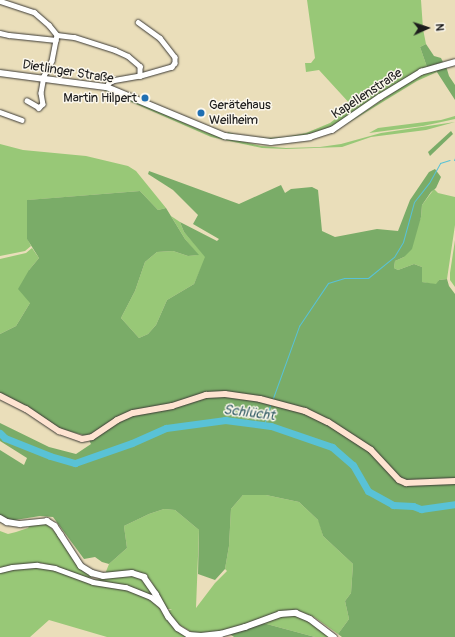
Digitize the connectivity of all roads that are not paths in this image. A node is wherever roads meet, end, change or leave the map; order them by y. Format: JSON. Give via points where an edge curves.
{"nodes":[{"id":1,"x":0,"y":1,"type":"edge"},
{"id":2,"x":138,"y":22,"type":"dead end"},
{"id":3,"x":0,"y":33,"type":"edge"},
{"id":4,"x":56,"y":38,"type":"junction"},
{"id":5,"x":455,"y":62,"type":"edge"},
{"id":6,"x":0,"y":73,"type":"edge"},
{"id":7,"x":140,"y":76,"type":"junction"},
{"id":8,"x":44,"y":79,"type":"junction"},
{"id":9,"x":107,"y":87,"type":"junction"},
{"id":10,"x":27,"y":100,"type":"dead end"},
{"id":11,"x":0,"y":112,"type":"edge"},
{"id":12,"x":22,"y":120,"type":"dead end"},
{"id":13,"x":243,"y":140,"type":"joint"},
{"id":14,"x":0,"y":396,"type":"edge"},
{"id":15,"x":455,"y":481,"type":"edge"},
{"id":16,"x":0,"y":518,"type":"edge"},
{"id":17,"x":0,"y":570,"type":"edge"},
{"id":18,"x":161,"y":605,"type":"junction"},
{"id":19,"x":334,"y":637,"type":"edge"}],
"edges":[{"from":1,"to":4,"type":"street","via":[[34,12],[49,25]]},
{"from":2,"to":7,"type":"street","via":[[160,38],[175,57],[172,66]]},
{"from":3,"to":4,"type":"street"},
{"from":4,"to":7,"type":"street","via":[[61,35],[92,42],[128,56],[140,66]]},
{"from":4,"to":8,"type":"street","via":[[52,61]]},
{"from":5,"to":13,"type":"street","name":"Kapellenstraße","via":[[421,72],[332,130],[290,140]]},
{"from":6,"to":8,"type":"street","name":"Dietlinger Straße"},
{"from":7,"to":9,"type":"street","via":[[113,81],[108,83]]},
{"from":8,"to":9,"type":"street","name":"Dietlinger Straße"},
{"from":8,"to":10,"type":"street","via":[[42,104],[39,108]]},
{"from":9,"to":13,"type":"street","name":"Dietlinger Straße","via":[[206,129]]},
{"from":11,"to":12,"type":"street"},
{"from":14,"to":15,"type":"main road","via":[[26,409],[59,431],[82,439],[92,437],[117,420],[133,413],[172,406],[206,395],[225,394],[260,399],[305,411],[328,422],[371,450],[399,480],[406,483]]},
{"from":16,"to":18,"type":"street","via":[[20,524],[47,521],[61,534],[81,566],[92,574],[103,576],[132,573],[144,577]]},
{"from":17,"to":18,"type":"street","via":[[38,565],[55,568],[93,582],[126,587]]},
{"from":18,"to":19,"type":"street","via":[[178,628],[189,635],[221,634],[280,614],[296,613],[310,619]]}]}
